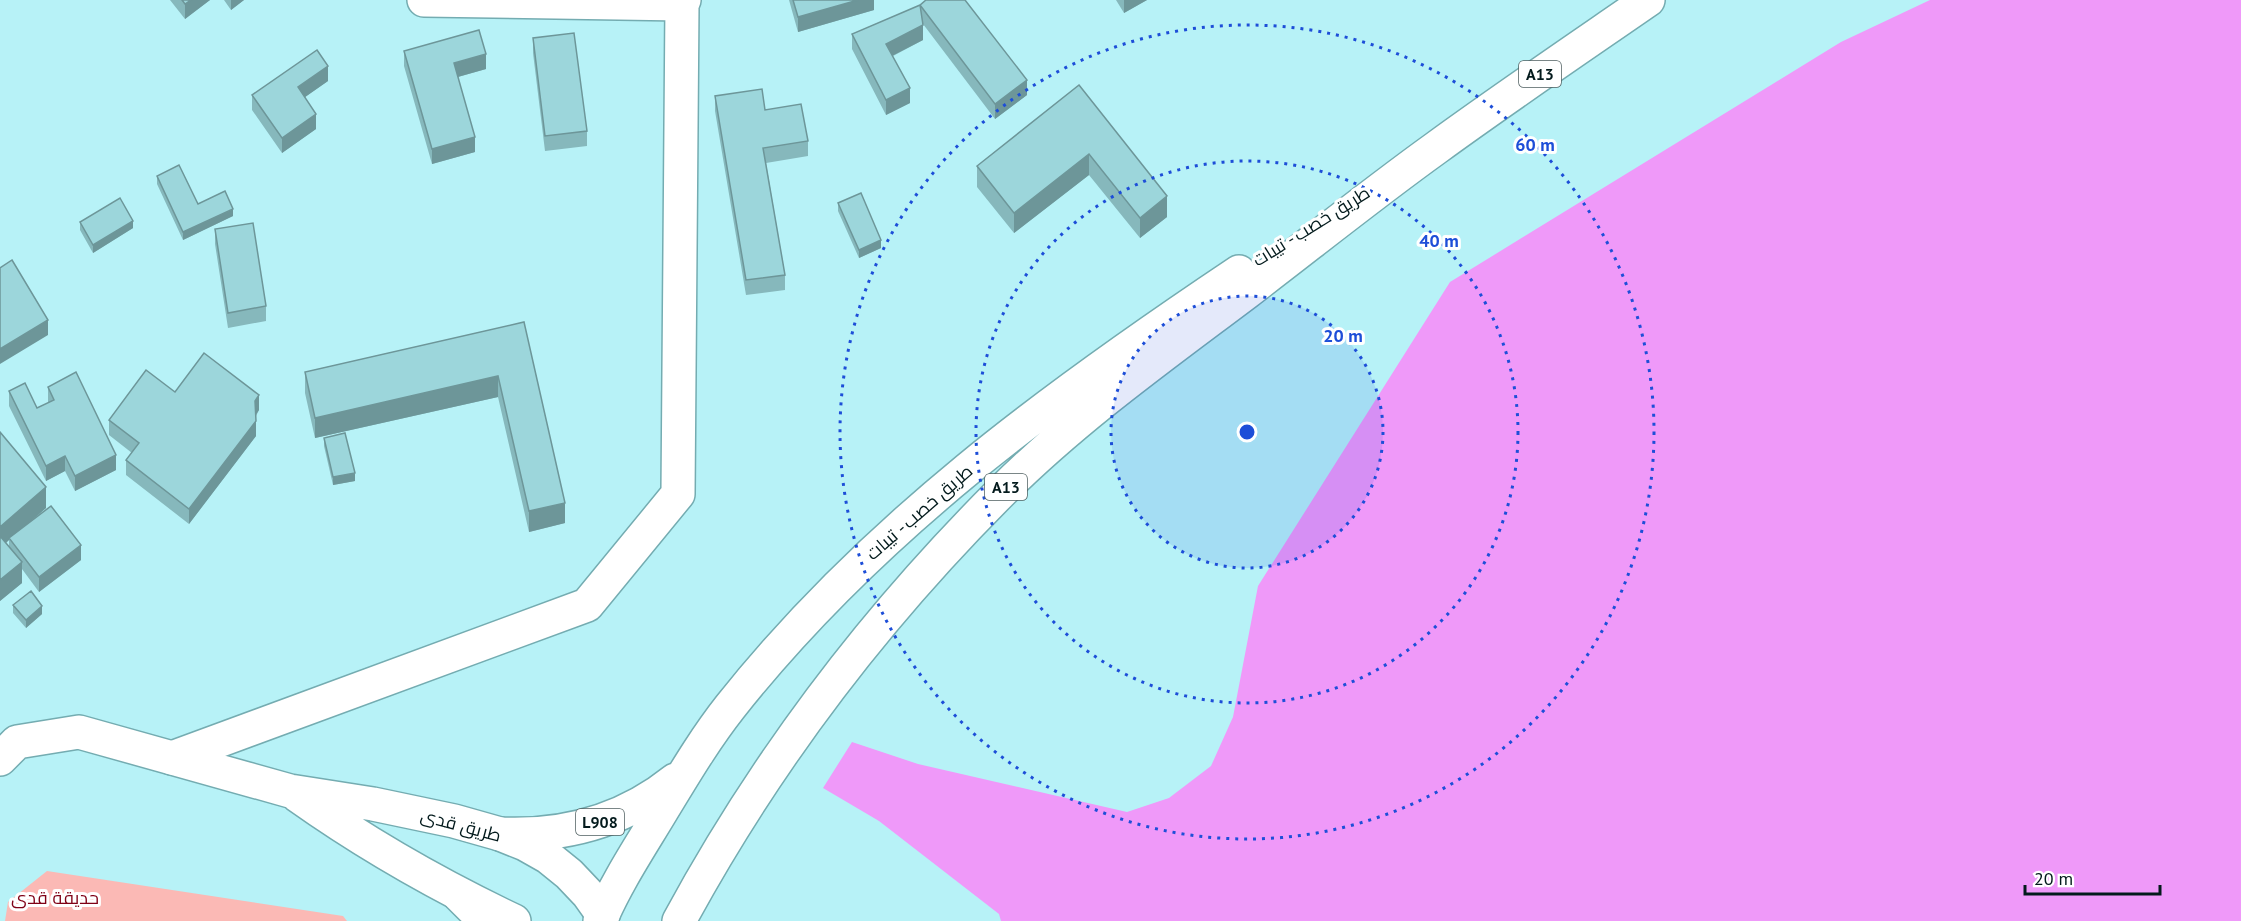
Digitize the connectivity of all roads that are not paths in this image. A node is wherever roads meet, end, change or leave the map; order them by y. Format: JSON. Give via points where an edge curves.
{"nodes":[{"id":1,"x":424,"y":0,"type":"edge"},
{"id":2,"x":1648,"y":0,"type":"edge"},
{"id":3,"x":683,"y":2,"type":"edge"},
{"id":4,"x":1434,"y":149,"type":"junction"},
{"id":5,"x":172,"y":758,"type":"junction"},
{"id":6,"x":0,"y":759,"type":"edge"},
{"id":7,"x":686,"y":771,"type":"junction"},
{"id":8,"x":291,"y":791,"type":"junction"},
{"id":9,"x":500,"y":834,"type":"junction"},
{"id":10,"x":459,"y":895,"type":"junction"},
{"id":11,"x":603,"y":919,"type":"edge"},
{"id":12,"x":679,"y":920,"type":"edge"},
{"id":13,"x":485,"y":921,"type":"edge"},
{"id":14,"x":514,"y":921,"type":"edge"}],
"edges":[{"from":1,"to":3,"type":"main road"},
{"from":2,"to":4,"type":"main road","name":"طريق خصب - تيبات","number":"A13"},
{"from":3,"to":5,"type":"main road","via":[[678,494],[587,605]]},
{"from":4,"to":7,"type":"main road","name":"طريق خصب - تيبات","number":"A13","via":[[1298,232],[1165,322],[941,490],[864,560],[794,632],[729,708]]},
{"from":4,"to":12,"type":"main road","name":"طريق خصب - تيبات","number":"A13","via":[[1110,396],[1001,492],[922,575],[820,699],[758,786]]},
{"from":5,"to":6,"type":"main road","name":"طريق قدى","number":"L908","via":[[79,732],[17,742]]},
{"from":5,"to":8,"type":"main road","name":"طريق قدى","number":"L908"},
{"from":7,"to":9,"type":"main road","number":"L908","via":[[627,812],[594,824],[560,832]]},
{"from":7,"to":11,"type":"main road","name":"طريق خصب - تيبات","number":"A13","via":[[646,836]]},
{"from":8,"to":9,"type":"main road","name":"طريق قدى","number":"L908","via":[[373,804]]},
{"from":8,"to":10,"type":"main road","name":"طريق قدى","number":"L908","via":[[345,829]]},
{"from":9,"to":11,"type":"main road","name":"طريق قدى","number":"L908","via":[[548,857],[581,887]]},
{"from":10,"to":13,"type":"main road","number":"L908"},
{"from":10,"to":14,"type":"main road","name":"طريق قدى","number":"L908"}]}
